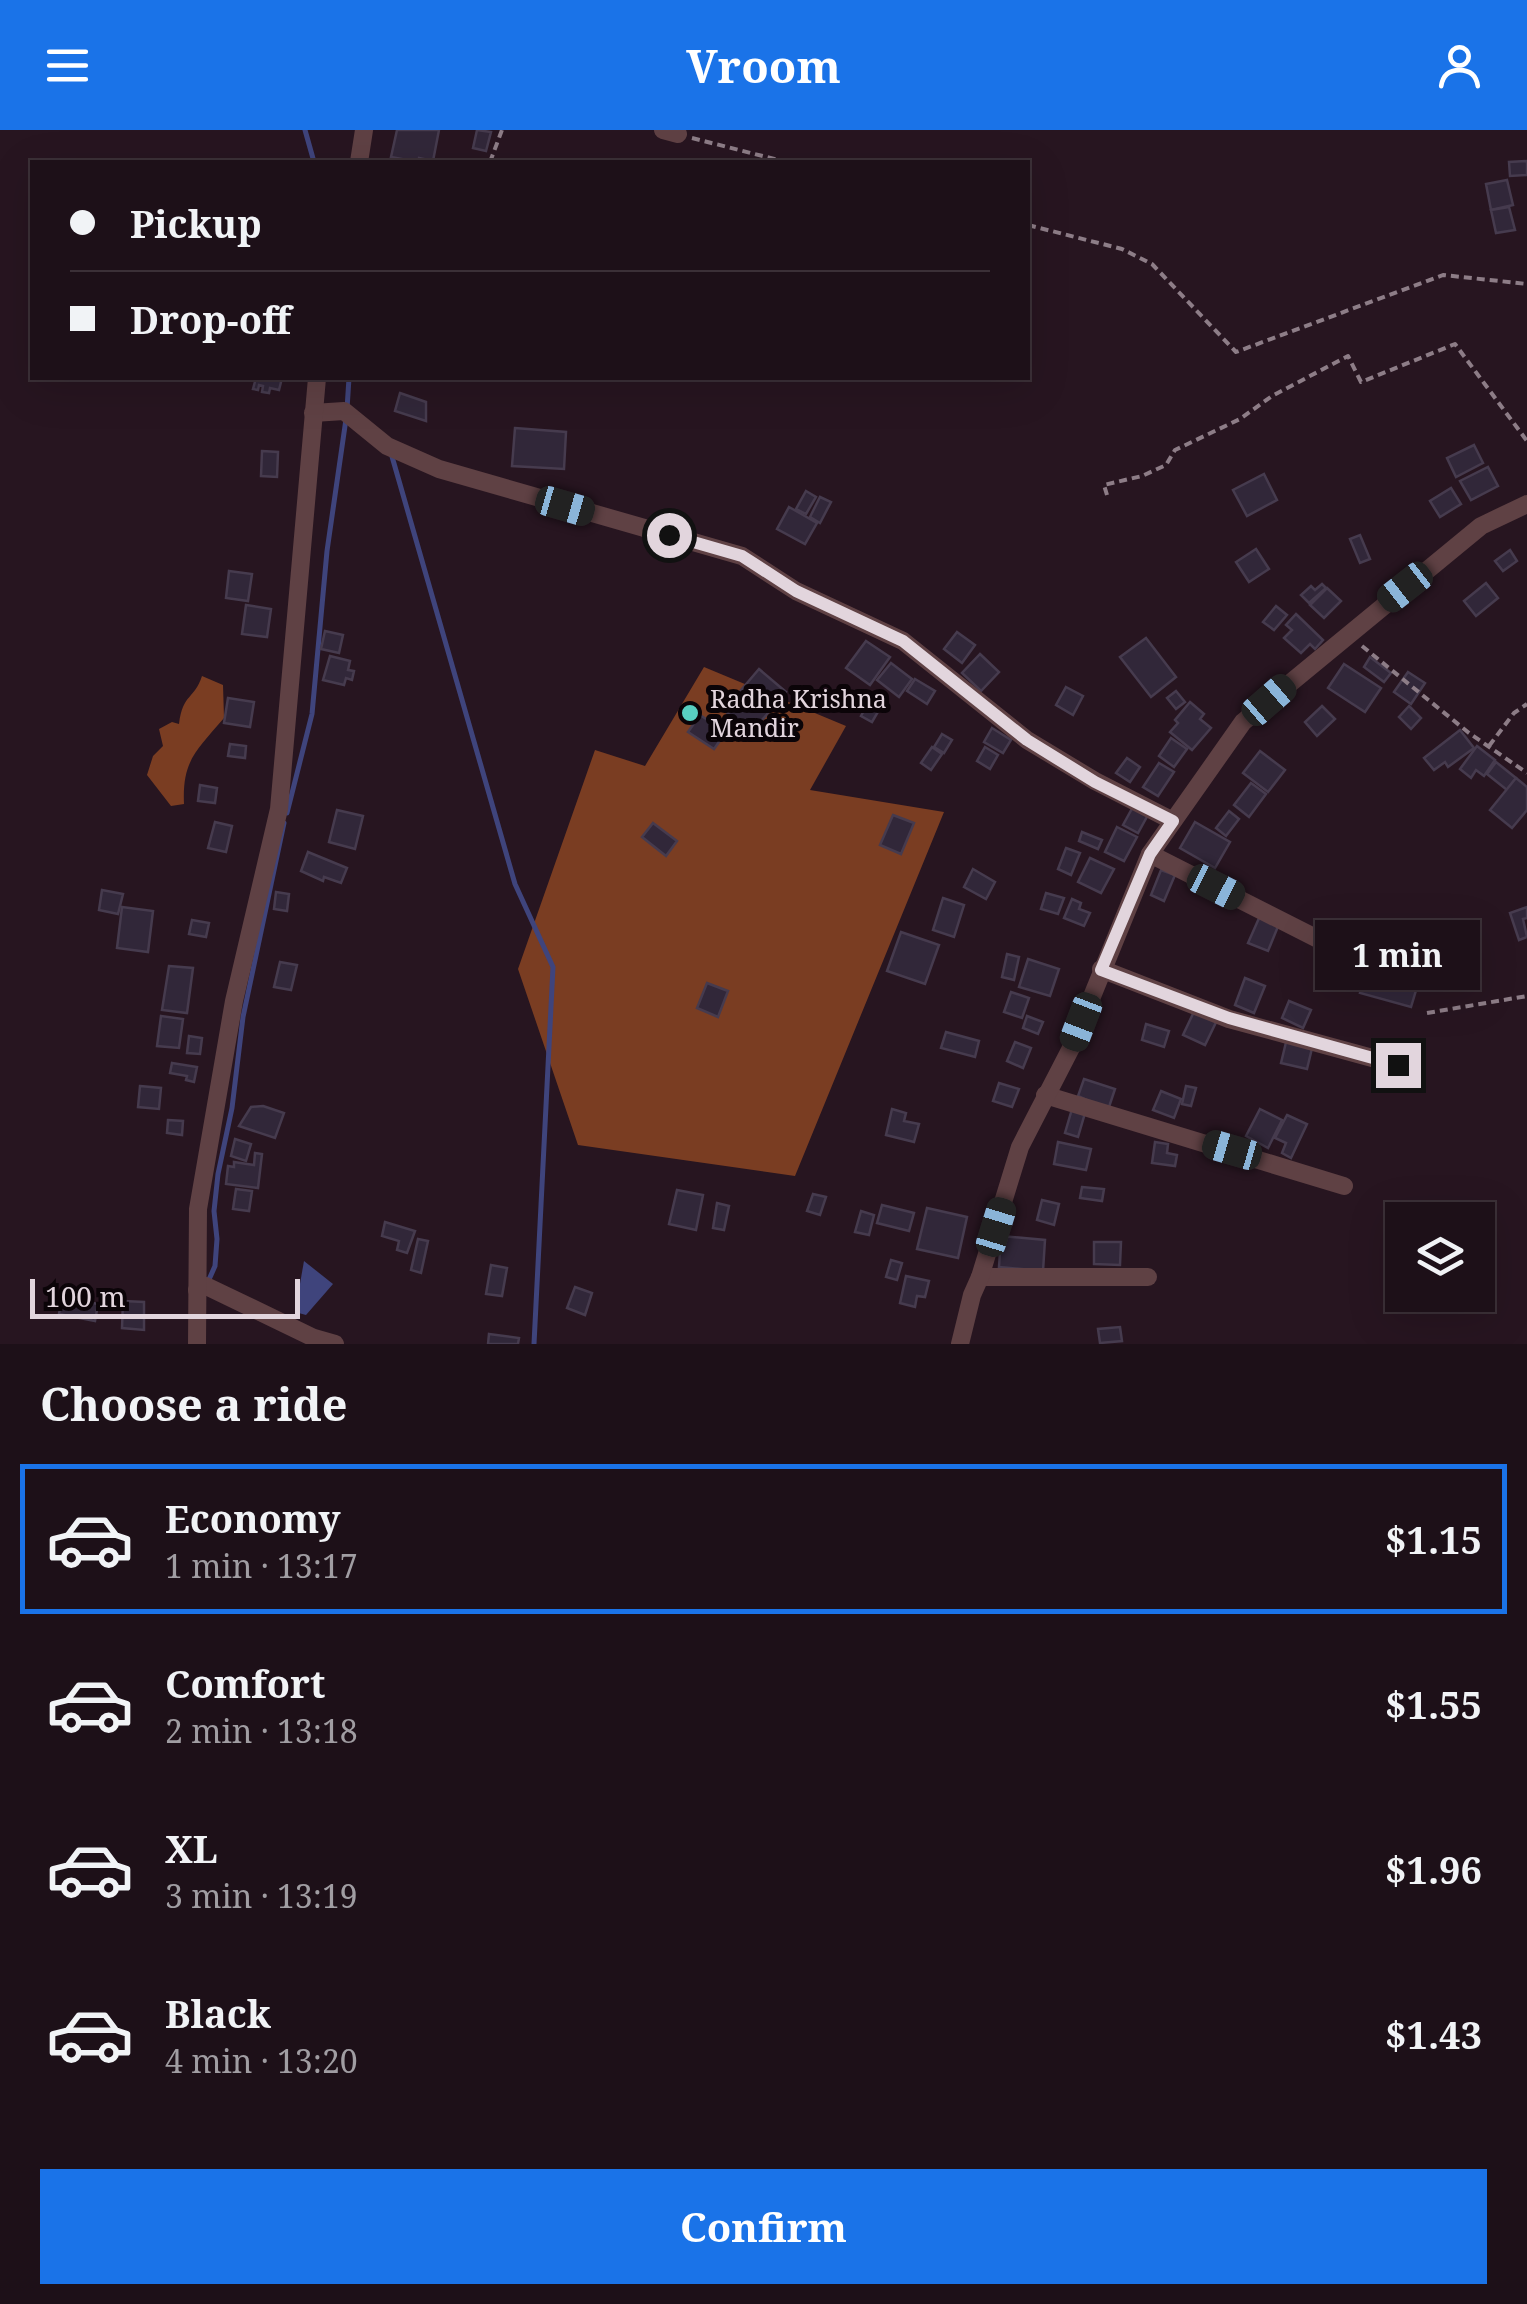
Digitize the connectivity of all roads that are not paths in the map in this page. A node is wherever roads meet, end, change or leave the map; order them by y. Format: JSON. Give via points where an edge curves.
{"nodes":[{"id":1,"x":364,"y":130,"type":"edge"},
{"id":2,"x":359,"y":160,"type":"edge"},
{"id":3,"x":317,"y":380,"type":"edge"},
{"id":4,"x":313,"y":413,"type":"junction"},
{"id":5,"x":1527,"y":504,"type":"edge"},
{"id":6,"x":1173,"y":821,"type":"junction"},
{"id":7,"x":1150,"y":854,"type":"junction"},
{"id":8,"x":1101,"y":970,"type":"junction"},
{"id":9,"x":1381,"y":971,"type":"dead end"},
{"id":10,"x":1398,"y":1065,"type":"dead end"},
{"id":11,"x":1045,"y":1094,"type":"junction"},
{"id":12,"x":1344,"y":1186,"type":"dead end"},
{"id":13,"x":980,"y":1277,"type":"junction"},
{"id":14,"x":1148,"y":1277,"type":"dead end"},
{"id":15,"x":197,"y":1290,"type":"junction"},
{"id":16,"x":196,"y":1344,"type":"edge"},
{"id":17,"x":335,"y":1344,"type":"edge"},
{"id":18,"x":960,"y":1344,"type":"edge"}],
"edges":[{"from":1,"to":2,"type":"street"},
{"from":3,"to":4,"type":"street"},
{"from":4,"to":6,"type":"street","via":[[344,411],[386,446],[439,469],[742,556],[796,591],[903,641],[1027,740]]},
{"from":4,"to":15,"type":"street","via":[[279,809],[234,1000],[198,1210]]},
{"from":5,"to":6,"type":"street","via":[[1481,526],[1243,722]]},
{"from":6,"to":7,"type":"street"},
{"from":7,"to":8,"type":"street"},
{"from":7,"to":9,"type":"street"},
{"from":8,"to":10,"type":"street","via":[[1229,1018]]},
{"from":8,"to":11,"type":"street"},
{"from":11,"to":12,"type":"street"},
{"from":11,"to":13,"type":"street","via":[[1020,1147]]},
{"from":13,"to":14,"type":"street"},
{"from":13,"to":18,"type":"street"},
{"from":15,"to":16,"type":"street"},
{"from":15,"to":17,"type":"street","via":[[206,1286]]}]}
